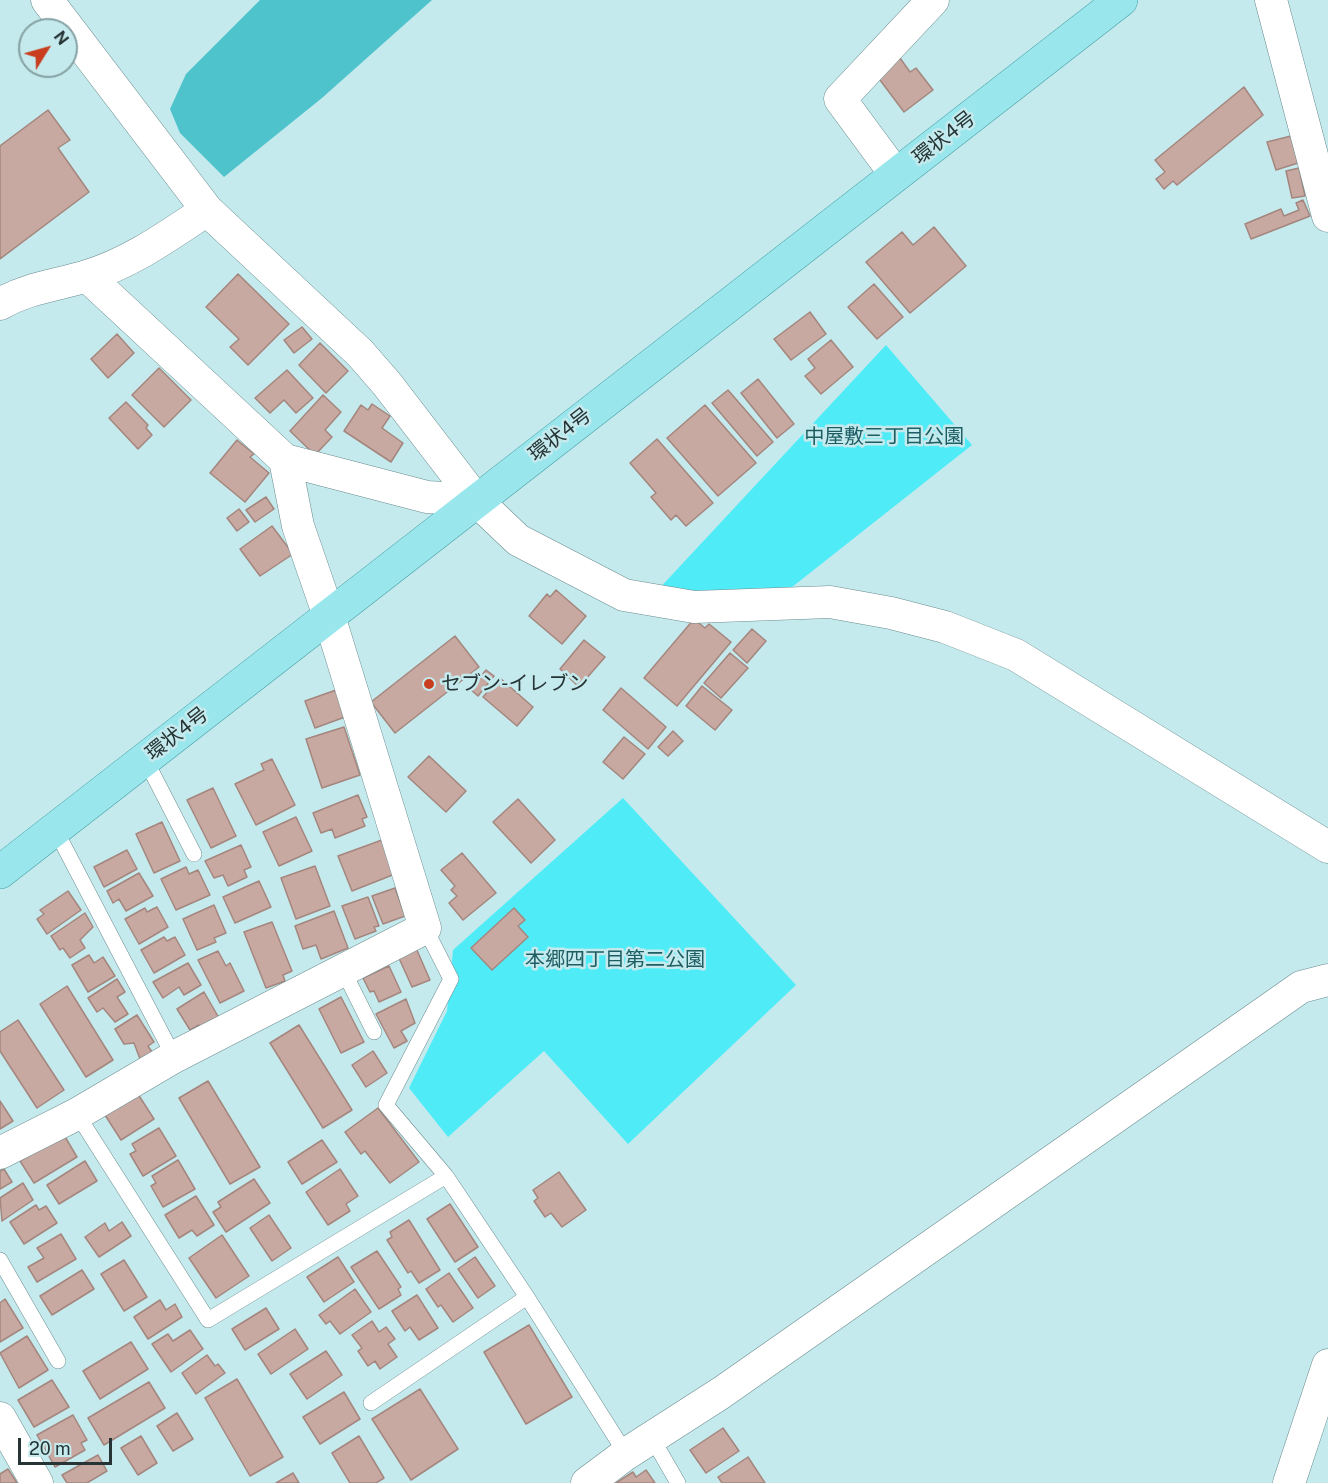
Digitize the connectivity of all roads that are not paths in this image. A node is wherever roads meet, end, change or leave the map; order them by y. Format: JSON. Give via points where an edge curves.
{"nodes":[{"id":1,"x":47,"y":0,"type":"edge"},
{"id":2,"x":933,"y":0,"type":"edge"},
{"id":3,"x":1121,"y":0,"type":"edge"},
{"id":4,"x":1271,"y":0,"type":"edge"},
{"id":5,"x":896,"y":175,"type":"junction"},
{"id":6,"x":207,"y":210,"type":"junction"},
{"id":7,"x":1328,"y":216,"type":"edge"},
{"id":8,"x":87,"y":276,"type":"junction"},
{"id":9,"x":0,"y":304,"type":"edge"},
{"id":10,"x":285,"y":460,"type":"junction"},
{"id":11,"x":476,"y":500,"type":"junction"},
{"id":12,"x":329,"y":616,"type":"junction"},
{"id":13,"x":145,"y":759,"type":"junction"},
{"id":14,"x":55,"y":829,"type":"junction"},
{"id":15,"x":1328,"y":847,"type":"edge"},
{"id":16,"x":194,"y":854,"type":"dead end"},
{"id":17,"x":0,"y":872,"type":"edge"},
{"id":18,"x":425,"y":928,"type":"junction"},
{"id":19,"x":343,"y":970,"type":"junction"},
{"id":20,"x":1328,"y":981,"type":"edge"},
{"id":21,"x":374,"y":1032,"type":"dead end"},
{"id":22,"x":174,"y":1057,"type":"junction"},
{"id":23,"x":77,"y":1114,"type":"junction"},
{"id":24,"x":0,"y":1153,"type":"edge"},
{"id":25,"x":446,"y":1176,"type":"junction"},
{"id":26,"x":0,"y":1260,"type":"edge"},
{"id":27,"x":527,"y":1297,"type":"junction"},
{"id":28,"x":58,"y":1361,"type":"dead end"},
{"id":29,"x":1328,"y":1365,"type":"edge"},
{"id":30,"x":371,"y":1402,"type":"dead end"},
{"id":31,"x":0,"y":1418,"type":"edge"},
{"id":32,"x":639,"y":1446,"type":"junction"},
{"id":33,"x":37,"y":1483,"type":"edge"},
{"id":34,"x":587,"y":1483,"type":"edge"},
{"id":35,"x":678,"y":1483,"type":"edge"},
{"id":36,"x":1288,"y":1483,"type":"edge"}],
"edges":[{"from":1,"to":6,"type":"street"},
{"from":2,"to":5,"type":"street","via":[[840,99]]},
{"from":3,"to":5,"type":"main road","name":"環状4号"},
{"from":4,"to":7,"type":"street"},
{"from":5,"to":11,"type":"main road","name":"環状4号"},
{"from":6,"to":8,"type":"street","via":[[136,255]]},
{"from":6,"to":11,"type":"street","via":[[360,353]]},
{"from":8,"to":9,"type":"street","via":[[54,283]]},
{"from":8,"to":10,"type":"street"},
{"from":10,"to":11,"type":"street","via":[[426,497]]},
{"from":10,"to":12,"type":"street","via":[[298,526]]},
{"from":11,"to":12,"type":"main road","name":"環状4号"},
{"from":11,"to":15,"type":"street","via":[[518,540],[624,595],[694,607],[830,602],[945,627],[1016,655]]},
{"from":12,"to":13,"type":"main road","name":"環状4号"},
{"from":12,"to":18,"type":"street"},
{"from":13,"to":14,"type":"main road","name":"環状4号"},
{"from":13,"to":16,"type":"lane"},
{"from":14,"to":17,"type":"main road","name":"環状4号"},
{"from":14,"to":22,"type":"lane"},
{"from":18,"to":19,"type":"street"},
{"from":18,"to":25,"type":"lane","via":[[451,979],[386,1105]]},
{"from":19,"to":21,"type":"lane"},
{"from":19,"to":22,"type":"street"},
{"from":20,"to":32,"type":"street","via":[[1302,987],[721,1393]]},
{"from":22,"to":23,"type":"street"},
{"from":23,"to":24,"type":"street"},
{"from":23,"to":25,"type":"lane","via":[[208,1320]]},
{"from":25,"to":27,"type":"lane"},
{"from":26,"to":28,"type":"lane"},
{"from":27,"to":30,"type":"lane"},
{"from":27,"to":32,"type":"lane"},
{"from":29,"to":36,"type":"street"},
{"from":31,"to":33,"type":"street"},
{"from":32,"to":34,"type":"street"},
{"from":32,"to":35,"type":"lane"}]}
